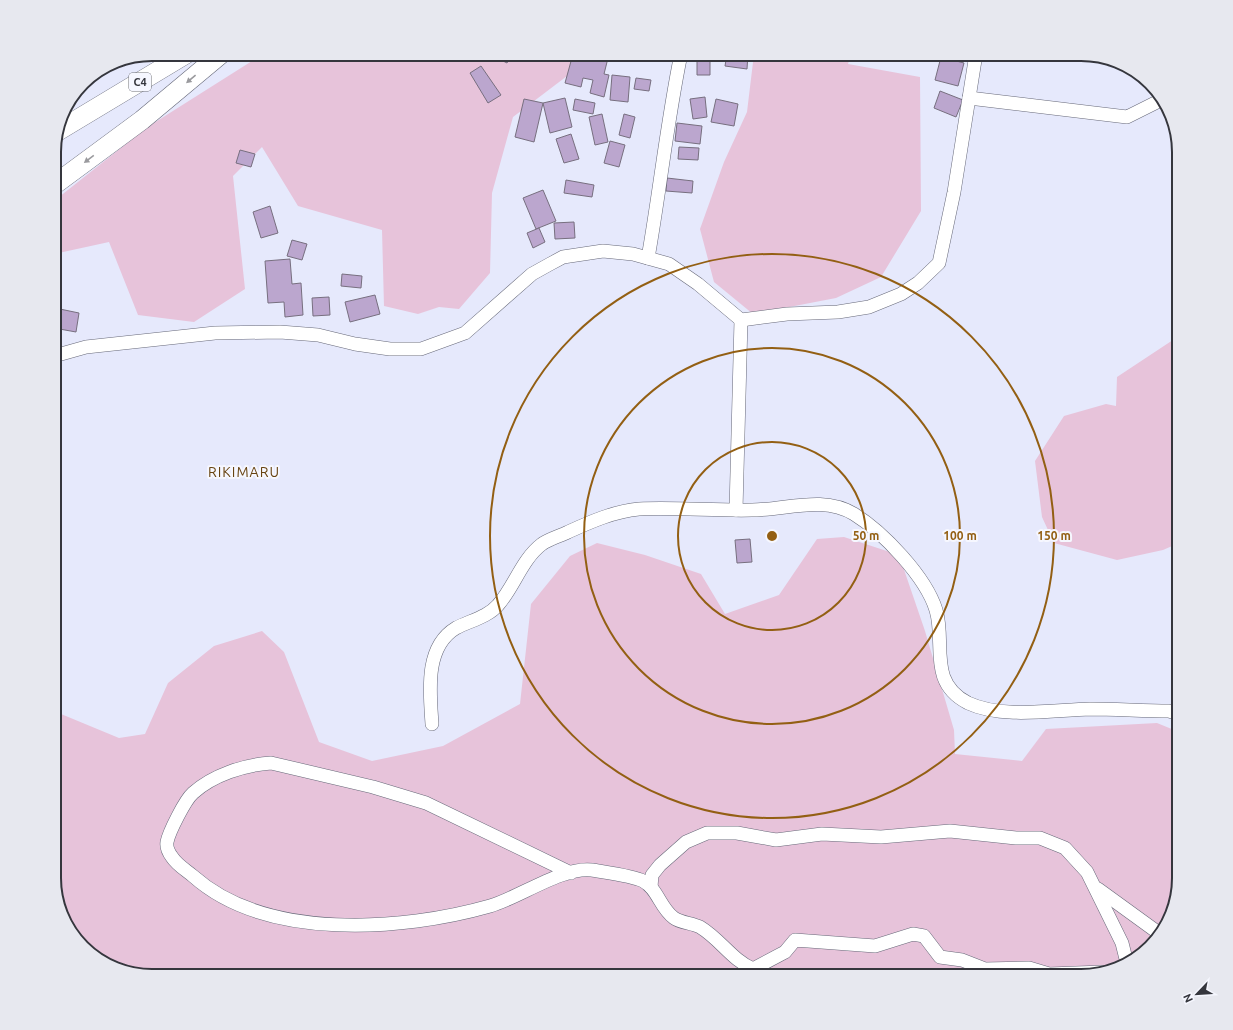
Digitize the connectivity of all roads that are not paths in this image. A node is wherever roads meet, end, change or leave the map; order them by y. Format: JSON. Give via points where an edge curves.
{"nodes":[{"id":1,"x":174,"y":61,"type":"edge"},
{"id":2,"x":213,"y":61,"type":"edge"},
{"id":3,"x":680,"y":61,"type":"edge"},
{"id":4,"x":975,"y":61,"type":"edge"},
{"id":5,"x":969,"y":98,"type":"junction"},
{"id":6,"x":1157,"y":102,"type":"edge"},
{"id":7,"x":94,"y":109,"type":"junction"},
{"id":8,"x":66,"y":123,"type":"edge"},
{"id":9,"x":64,"y":127,"type":"edge"},
{"id":10,"x":61,"y":180,"type":"edge"},
{"id":11,"x":648,"y":258,"type":"junction"},
{"id":12,"x":741,"y":320,"type":"junction"},
{"id":13,"x":61,"y":354,"type":"edge"},
{"id":14,"x":736,"y":510,"type":"junction"},
{"id":15,"x":1172,"y":712,"type":"edge"},
{"id":16,"x":432,"y":724,"type":"dead end"},
{"id":17,"x":571,"y":873,"type":"junction"},
{"id":18,"x":651,"y":887,"type":"junction"},
{"id":19,"x":1096,"y":888,"type":"junction"},
{"id":20,"x":1155,"y":930,"type":"edge"},
{"id":21,"x":1125,"y":958,"type":"edge"},
{"id":22,"x":753,"y":969,"type":"edge"},
{"id":23,"x":753,"y":969,"type":"edge"},
{"id":24,"x":985,"y":969,"type":"edge"},
{"id":25,"x":985,"y":969,"type":"edge"},
{"id":26,"x":1032,"y":969,"type":"edge"}],
"edges":[{"from":1,"to":7,"type":"highway","number":"C4"},
{"from":2,"to":10,"type":"highway","one_way":true,"via":[[142,120]]},
{"from":3,"to":11,"type":"street"},
{"from":4,"to":5,"type":"street"},
{"from":5,"to":6,"type":"street","via":[[1127,117]]},
{"from":5,"to":12,"type":"street","via":[[954,192],[939,263],[918,283],[901,294],[869,307]]},
{"from":7,"to":8,"type":"highway"},
{"from":7,"to":9,"type":"highway","number":"C4"},
{"from":11,"to":12,"type":"street","via":[[669,264],[698,284]]},
{"from":11,"to":13,"type":"street","via":[[603,251],[563,257],[532,274],[465,333],[421,349],[390,349],[318,335],[280,332],[215,333],[86,347]]},
{"from":12,"to":14,"type":"street"},
{"from":14,"to":15,"type":"street","via":[[820,503],[850,512],[868,524],[891,545],[926,590],[936,611],[942,670],[952,691],[971,704],[994,712],[1094,709]]},
{"from":14,"to":16,"type":"street","via":[[637,509],[591,522],[542,544],[530,557],[498,606],[454,630],[444,637],[439,645],[432,668]]},
{"from":17,"to":17,"type":"street","via":[[491,906],[447,916],[370,926],[308,923],[269,915],[226,900],[207,889],[173,859],[167,848],[167,841],[182,807],[197,789],[230,772],[271,763],[373,787],[426,803]]},
{"from":17,"to":18,"type":"street","via":[[589,870],[642,880]]},
{"from":18,"to":19,"type":"street","via":[[652,875],[660,865],[686,842],[707,833],[737,833],[776,840],[822,834],[881,837],[950,831],[1040,838],[1065,848],[1087,872]]},
{"from":18,"to":22,"type":"street","via":[[664,909],[674,918],[699,927],[723,944],[740,963]]},
{"from":19,"to":20,"type":"street"},
{"from":19,"to":21,"type":"street","via":[[1122,943]]},
{"from":23,"to":24,"type":"street","via":[[784,952],[795,940],[875,946],[913,934],[924,936],[940,957],[962,960]]},
{"from":25,"to":26,"type":"street"}]}
